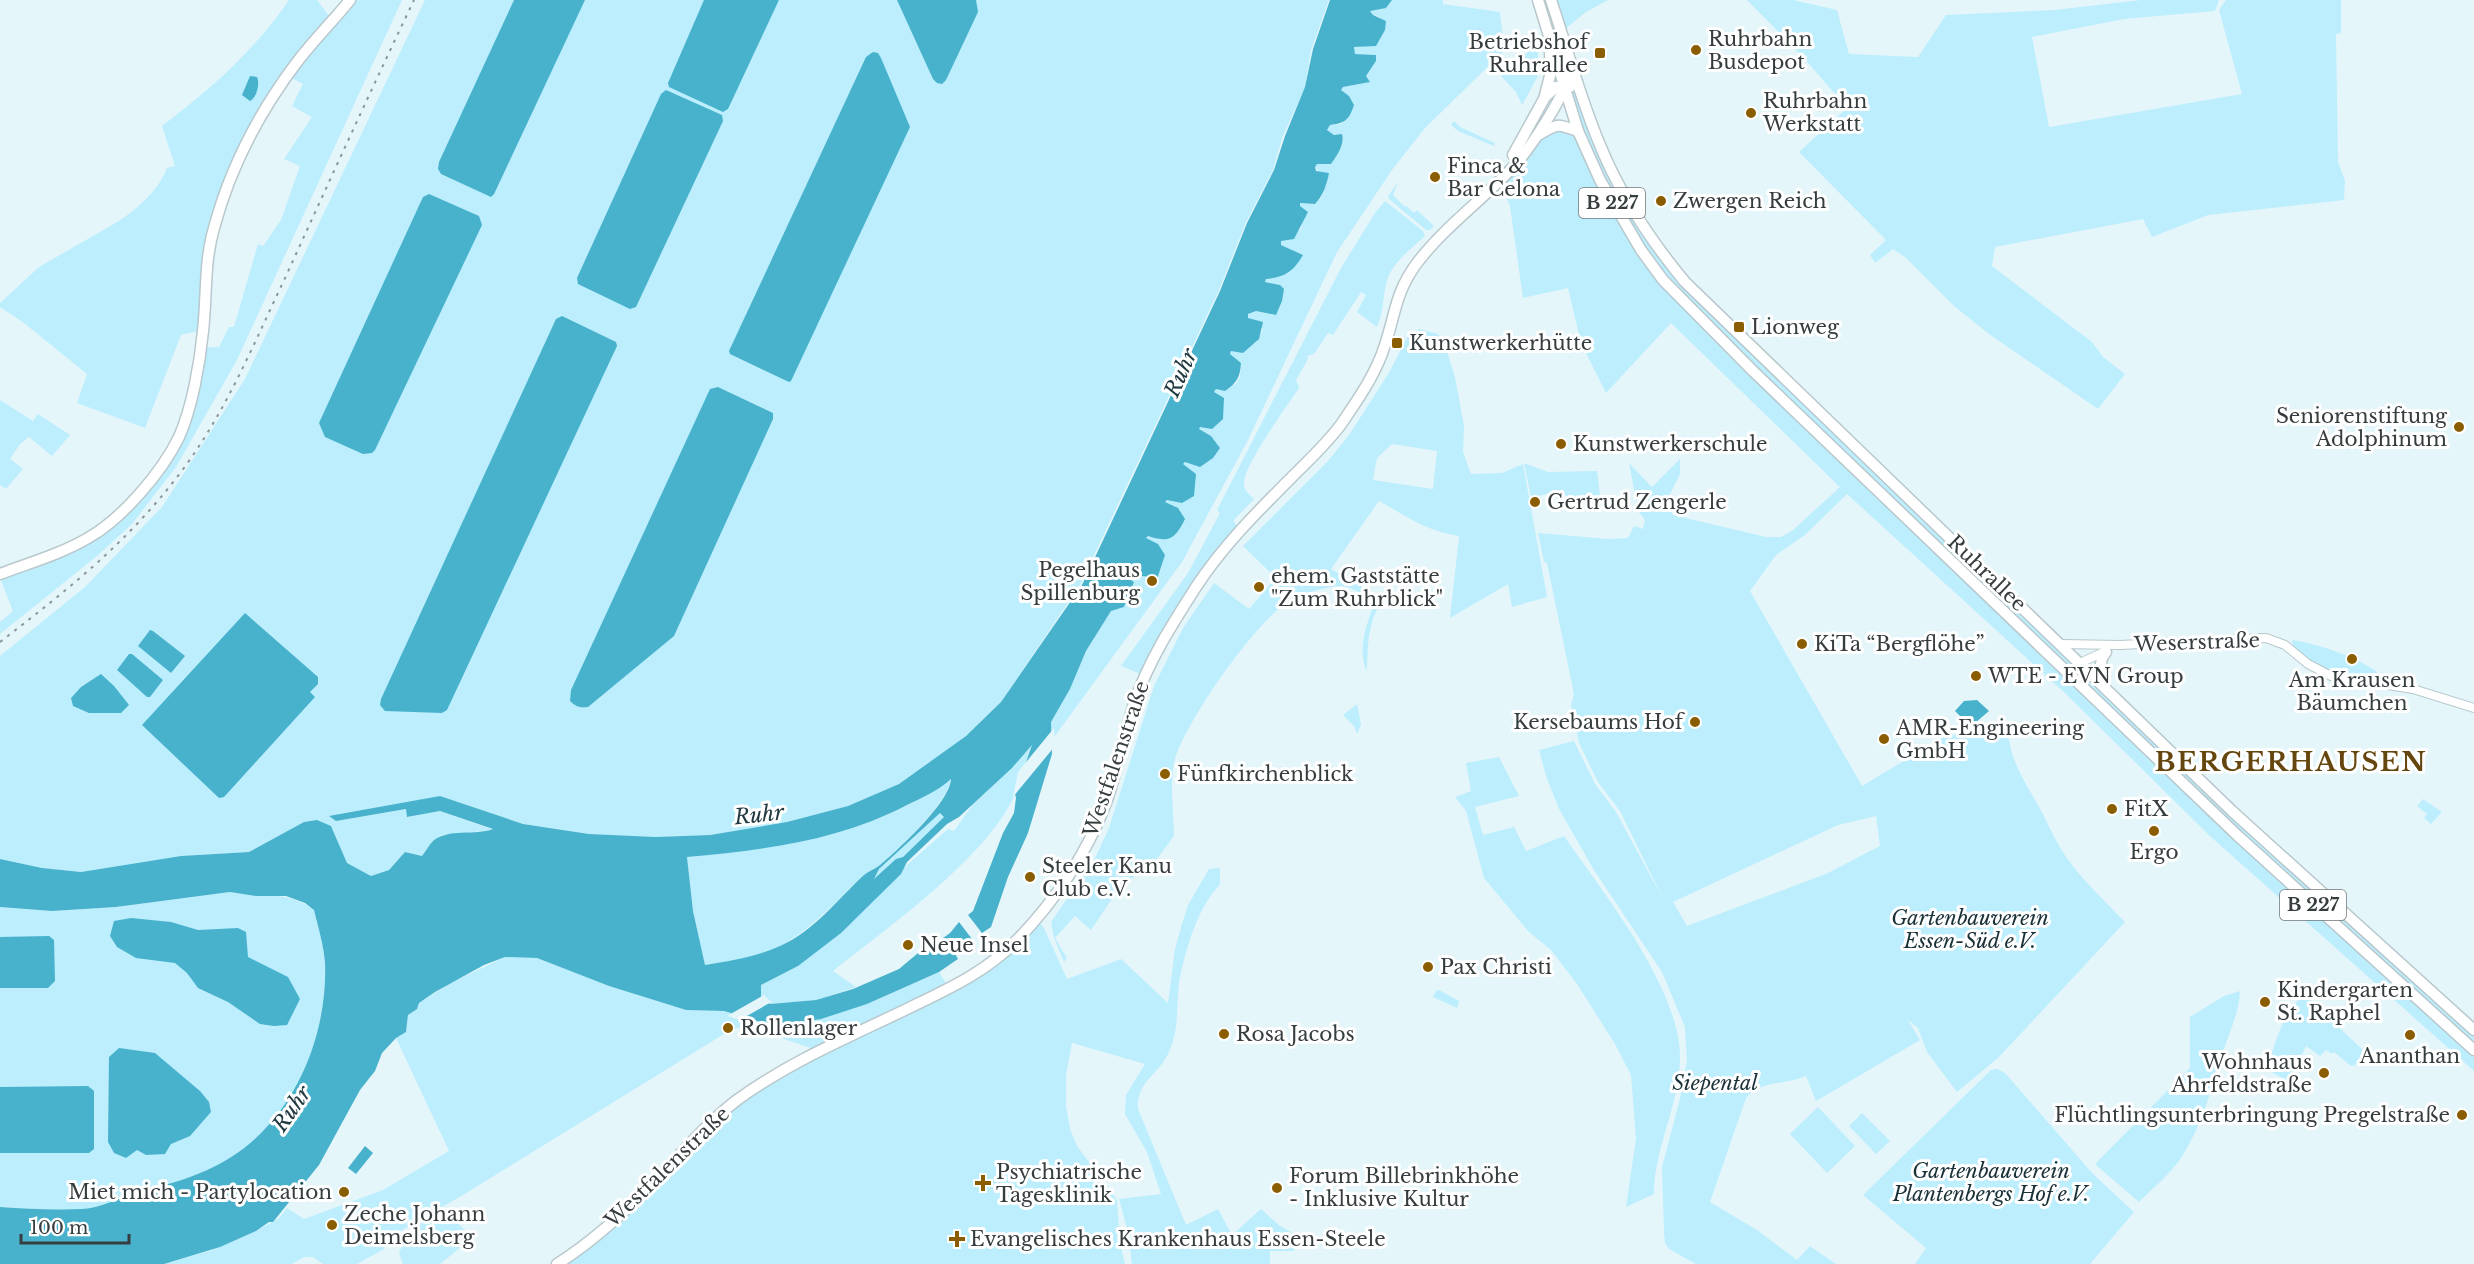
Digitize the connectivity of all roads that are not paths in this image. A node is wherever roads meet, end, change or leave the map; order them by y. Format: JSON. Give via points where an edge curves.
{"nodes":[{"id":1,"x":350,"y":0,"type":"edge"},
{"id":2,"x":1545,"y":3,"type":"edge"},
{"id":3,"x":1551,"y":40,"type":"junction"},
{"id":4,"x":1572,"y":65,"type":"junction"},
{"id":5,"x":1566,"y":87,"type":"junction"},
{"id":6,"x":1545,"y":97,"type":"junction"},
{"id":7,"x":1583,"y":102,"type":"junction"},
{"id":8,"x":1578,"y":131,"type":"junction"},
{"id":9,"x":1534,"y":136,"type":"junction"},
{"id":10,"x":1498,"y":181,"type":"junction"},
{"id":11,"x":0,"y":574,"type":"edge"},
{"id":12,"x":2061,"y":644,"type":"junction"},
{"id":13,"x":2120,"y":645,"type":"junction"},
{"id":14,"x":2106,"y":652,"type":"junction"},
{"id":15,"x":2054,"y":659,"type":"junction"},
{"id":16,"x":2080,"y":663,"type":"junction"},
{"id":17,"x":2098,"y":681,"type":"junction"},
{"id":18,"x":2080,"y":684,"type":"junction"},
{"id":19,"x":2474,"y":708,"type":"edge"},
{"id":20,"x":2474,"y":1030,"type":"edge"},
{"id":21,"x":2474,"y":1050,"type":"edge"},
{"id":22,"x":557,"y":1264,"type":"edge"}],
"edges":[{"from":1,"to":11,"type":"main road","via":[[287,75],[248,141],[229,183],[208,253],[199,359],[174,447],[139,492],[99,531]]},
{"from":2,"to":3,"type":"main road","number":"B 227"},
{"from":2,"to":4,"type":"main road","number":"B 227","via":[[1562,32]]},
{"from":3,"to":5,"type":"main road","number":"B 227"},
{"from":3,"to":6,"type":"main road","via":[[1551,72]]},
{"from":4,"to":5,"type":"main road","name":"Westfalenstraße"},
{"from":4,"to":7,"type":"main road","name":"Ruhrallee","number":"B 227"},
{"from":5,"to":6,"type":"main road","via":[[1556,87]]},
{"from":5,"to":7,"type":"main road"},
{"from":5,"to":8,"type":"main road","name":"Ruhrallee","number":"B 227"},
{"from":5,"to":9,"type":"main road","name":"Westfalenstraße"},
{"from":6,"to":10,"type":"main road","name":"Westfalenstraße"},
{"from":7,"to":12,"type":"main road","name":"Ruhrallee","number":"B 227","via":[[1622,190],[1685,282]]},
{"from":8,"to":9,"type":"main road","via":[[1552,126]]},
{"from":8,"to":15,"type":"main road","name":"Ruhrallee","number":"B 227","via":[[1619,215],[1663,280]]},
{"from":9,"to":10,"type":"main road","name":"Westfalenstraße","via":[[1516,164]]},
{"from":10,"to":22,"type":"main road","name":"Westfalenstraße","via":[[1436,241],[1408,276],[1397,297],[1378,365],[1338,429],[1235,537],[1199,582],[1146,674],[1095,828],[1071,872],[1038,918],[1012,946],[968,979],[821,1051],[736,1101],[612,1222]]},
{"from":12,"to":13,"type":"street","name":"Weserstraße"},
{"from":12,"to":16,"type":"main road","name":"Ruhrallee","number":"B 227"},
{"from":13,"to":14,"type":"street","name":"Weserstraße"},
{"from":13,"to":19,"type":"street","name":"Weserstraße","via":[[2266,638],[2285,645],[2316,670],[2331,676],[2400,686]]},
{"from":14,"to":16,"type":"street","name":"Weserstraße"},
{"from":14,"to":17,"type":"main road"},
{"from":15,"to":16,"type":"main road"},
{"from":15,"to":18,"type":"main road","name":"Ruhrallee","number":"B 227"},
{"from":16,"to":17,"type":"main road","name":"Ruhrallee","number":"B 227"},
{"from":17,"to":18,"type":"main road"},
{"from":17,"to":20,"type":"main road","name":"Ruhrallee","number":"B 227","via":[[2232,811]]},
{"from":18,"to":21,"type":"main road","name":"Ruhrallee","number":"B 227","via":[[2280,876]]}]}
